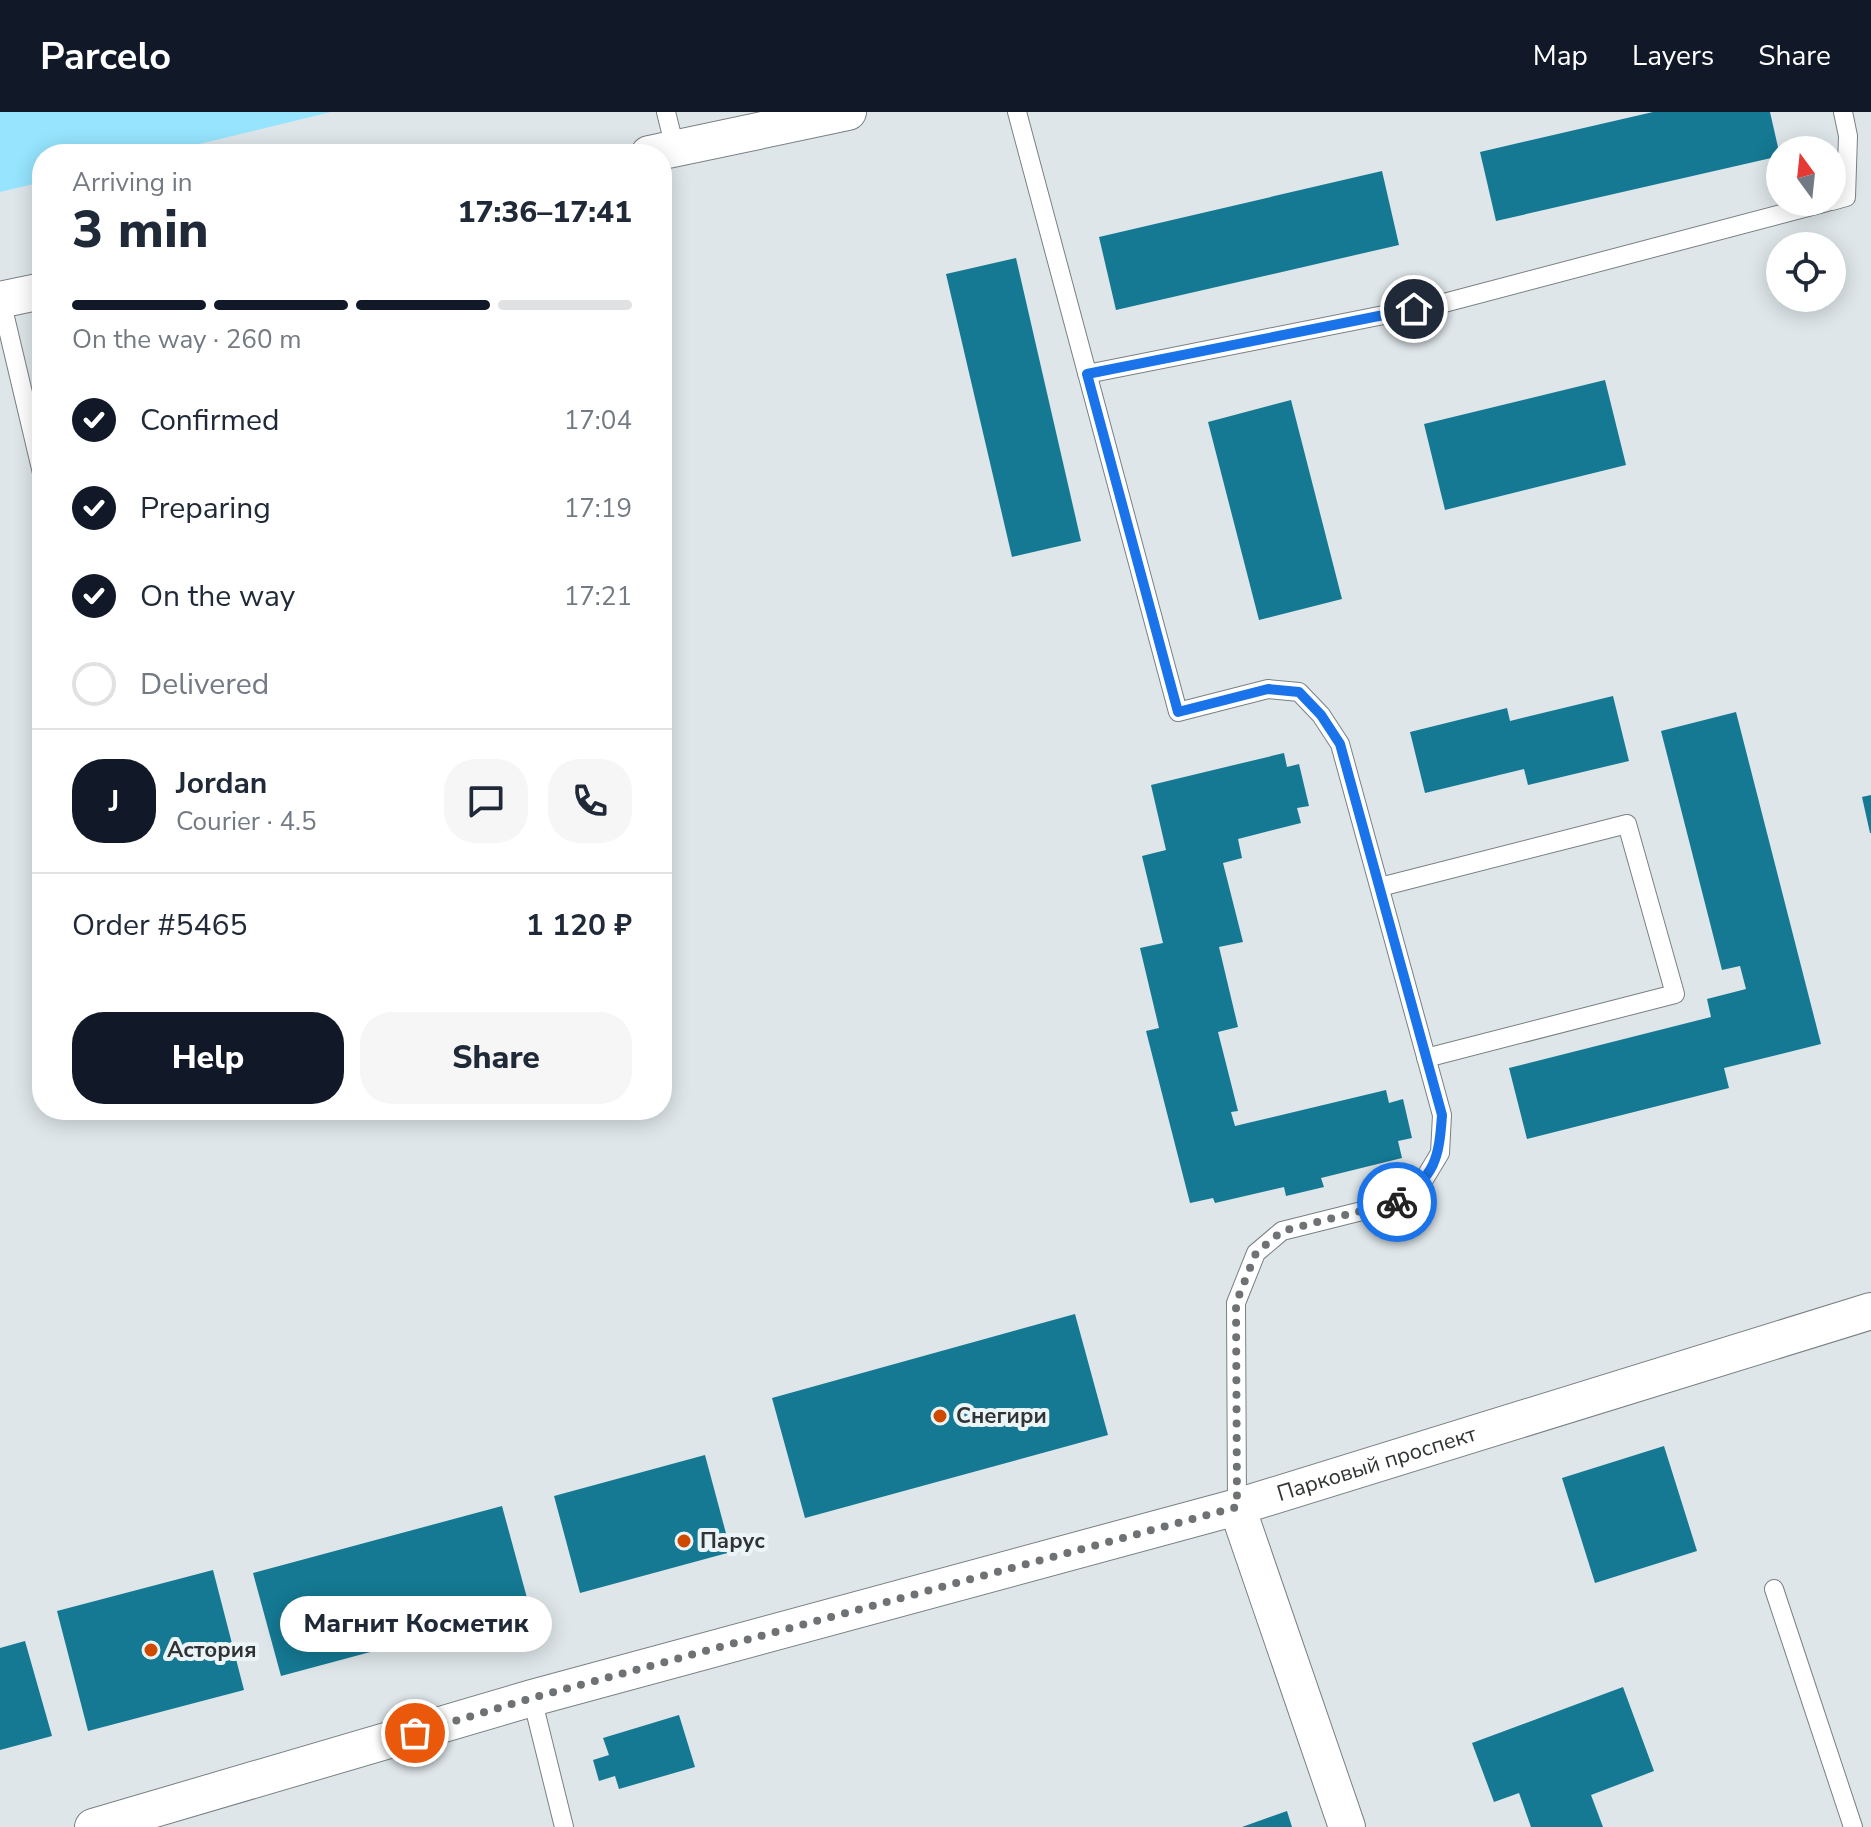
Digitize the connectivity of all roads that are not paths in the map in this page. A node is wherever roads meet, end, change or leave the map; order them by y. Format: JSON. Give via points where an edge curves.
{"nodes":[{"id":1,"x":666,"y":112,"type":"edge"},
{"id":2,"x":848,"y":112,"type":"edge"},
{"id":3,"x":1017,"y":112,"type":"edge"},
{"id":4,"x":1843,"y":112,"type":"edge"},
{"id":5,"x":663,"y":144,"type":"edge"},
{"id":6,"x":672,"y":149,"type":"edge"},
{"id":7,"x":1846,"y":197,"type":"edge"},
{"id":8,"x":1772,"y":216,"type":"edge"},
{"id":9,"x":32,"y":293,"type":"edge"},
{"id":10,"x":0,"y":300,"type":"edge"},
{"id":11,"x":1087,"y":374,"type":"junction"},
{"id":12,"x":32,"y":432,"type":"edge"},
{"id":13,"x":1380,"y":887,"type":"junction"},
{"id":14,"x":1426,"y":1058,"type":"junction"},
{"id":15,"x":1871,"y":1311,"type":"edge"},
{"id":16,"x":1237,"y":1507,"type":"junction"},
{"id":17,"x":1774,"y":1589,"type":"dead end"},
{"id":18,"x":532,"y":1698,"type":"junction"},
{"id":19,"x":93,"y":1827,"type":"edge"},
{"id":20,"x":564,"y":1827,"type":"edge"},
{"id":21,"x":1347,"y":1827,"type":"edge"},
{"id":22,"x":1853,"y":1827,"type":"edge"}],
"edges":[{"from":1,"to":5,"type":"lane"},
{"from":2,"to":6,"type":"street"},
{"from":3,"to":11,"type":"lane"},
{"from":4,"to":7,"type":"lane","via":[[1848,136]]},
{"from":8,"to":11,"type":"lane","via":[[1444,303]]},
{"from":9,"to":10,"type":"street"},
{"from":10,"to":12,"type":"lane"},
{"from":11,"to":13,"type":"lane","via":[[1178,712],[1268,689],[1299,692],[1340,744]]},
{"from":13,"to":14,"type":"lane"},
{"from":13,"to":14,"type":"lane","via":[[1627,824],[1675,994]]},
{"from":14,"to":16,"type":"lane","via":[[1442,1115],[1440,1153],[1420,1186],[1398,1202],[1282,1231],[1256,1253],[1236,1303]]},
{"from":15,"to":16,"type":"street","name":"Парковый проспект"},
{"from":16,"to":18,"type":"street","name":"Парковый проспект"},
{"from":16,"to":21,"type":"street"},
{"from":17,"to":22,"type":"lane"},
{"from":18,"to":19,"type":"street","name":"Парковый проспект"},
{"from":18,"to":20,"type":"lane"}]}
